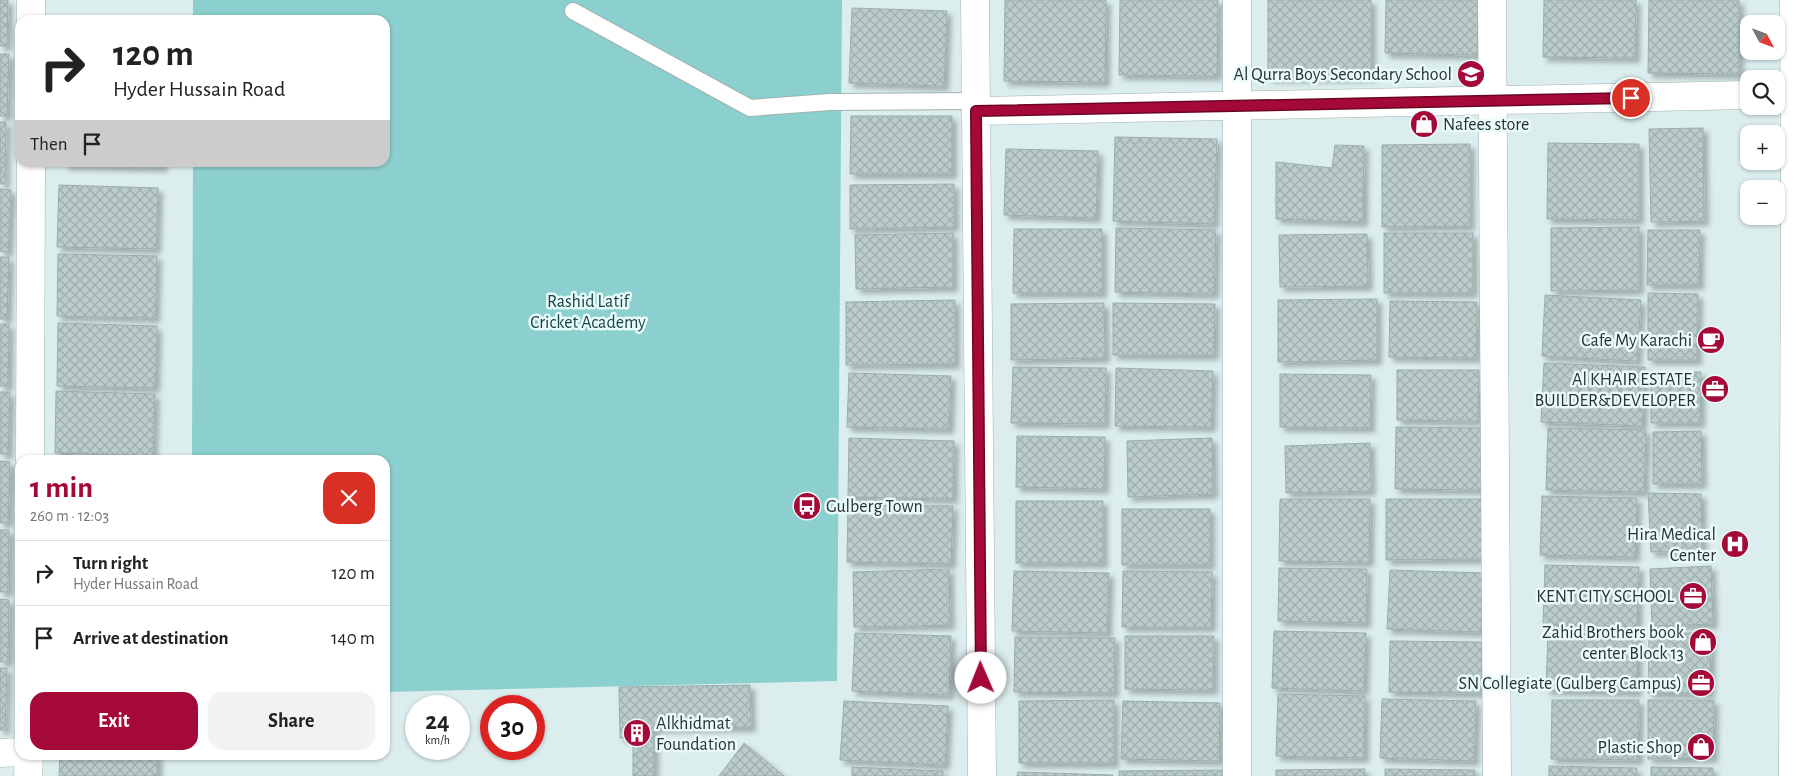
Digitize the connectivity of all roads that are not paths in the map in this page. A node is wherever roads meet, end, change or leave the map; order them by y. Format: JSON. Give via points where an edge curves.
{"nodes":[{"id":1,"x":31,"y":0,"type":"edge"},
{"id":2,"x":976,"y":0,"type":"edge"},
{"id":3,"x":1237,"y":0,"type":"edge"},
{"id":4,"x":1492,"y":0,"type":"edge"},
{"id":5,"x":1794,"y":0,"type":"edge"},
{"id":6,"x":574,"y":11,"type":"dead end"},
{"id":7,"x":31,"y":15,"type":"edge"},
{"id":8,"x":1791,"y":94,"type":"edge"},
{"id":9,"x":1740,"y":95,"type":"edge"},
{"id":10,"x":1493,"y":100,"type":"junction"},
{"id":11,"x":976,"y":106,"type":"junction"},
{"id":12,"x":1237,"y":106,"type":"junction"},
{"id":13,"x":31,"y":167,"type":"edge"},
{"id":14,"x":30,"y":455,"type":"edge"},
{"id":15,"x":0,"y":752,"type":"edge"},
{"id":16,"x":15,"y":752,"type":"edge"},
{"id":17,"x":28,"y":760,"type":"edge"},
{"id":18,"x":28,"y":776,"type":"edge"},
{"id":19,"x":982,"y":776,"type":"edge"},
{"id":20,"x":1237,"y":776,"type":"edge"},
{"id":21,"x":1497,"y":776,"type":"edge"},
{"id":22,"x":1793,"y":776,"type":"edge"}],
"edges":[{"from":1,"to":7,"type":"street"},
{"from":2,"to":11,"type":"street"},
{"from":3,"to":12,"type":"street"},
{"from":4,"to":10,"type":"street"},
{"from":5,"to":8,"type":"street"},
{"from":6,"to":11,"type":"lane","via":[[750,108],[830,102]]},
{"from":8,"to":22,"type":"street"},
{"from":9,"to":10,"type":"street"},
{"from":10,"to":12,"type":"street"},
{"from":10,"to":21,"type":"street"},
{"from":11,"to":12,"type":"street"},
{"from":11,"to":19,"type":"street"},
{"from":12,"to":20,"type":"street"},
{"from":13,"to":14,"type":"street"},
{"from":15,"to":16,"type":"street"},
{"from":17,"to":18,"type":"street"}]}
